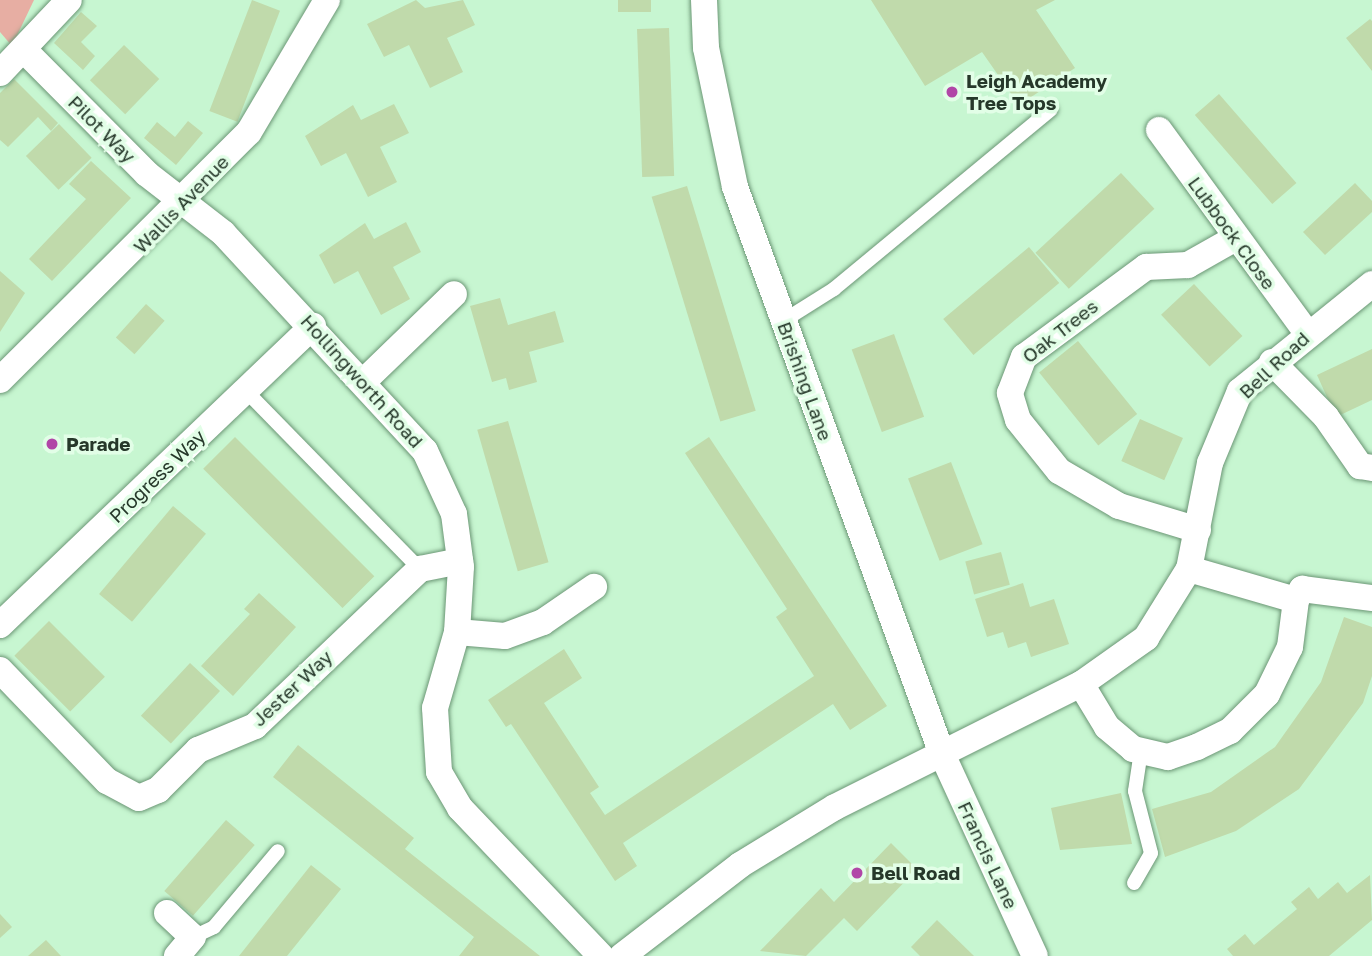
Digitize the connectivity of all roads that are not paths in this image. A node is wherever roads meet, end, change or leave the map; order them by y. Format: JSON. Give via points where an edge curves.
{"nodes":[{"id":1,"x":69,"y":0,"type":"edge"},
{"id":2,"x":327,"y":0,"type":"edge"},
{"id":3,"x":704,"y":0,"type":"edge"},
{"id":4,"x":25,"y":51,"type":"junction"},
{"id":5,"x":0,"y":73,"type":"edge"},
{"id":6,"x":1050,"y":110,"type":"dead end"},
{"id":7,"x":1159,"y":130,"type":"dead end"},
{"id":8,"x":185,"y":201,"type":"junction"},
{"id":9,"x":1234,"y":239,"type":"junction"},
{"id":10,"x":1372,"y":284,"type":"edge"},
{"id":11,"x":454,"y":294,"type":"dead end"},
{"id":12,"x":783,"y":321,"type":"junction"},
{"id":13,"x":313,"y":326,"type":"junction"},
{"id":14,"x":1307,"y":333,"type":"junction"},
{"id":15,"x":1272,"y":362,"type":"junction"},
{"id":16,"x":0,"y":380,"type":"edge"},
{"id":17,"x":364,"y":381,"type":"junction"},
{"id":18,"x":246,"y":391,"type":"junction"},
{"id":19,"x":1372,"y":468,"type":"edge"},
{"id":20,"x":1198,"y":530,"type":"junction"},
{"id":21,"x":460,"y":561,"type":"junction"},
{"id":22,"x":420,"y":569,"type":"junction"},
{"id":23,"x":1189,"y":569,"type":"junction"},
{"id":24,"x":594,"y":587,"type":"dead end"},
{"id":25,"x":1372,"y":598,"type":"edge"},
{"id":26,"x":1296,"y":600,"type":"junction"},
{"id":27,"x":0,"y":625,"type":"edge"},
{"id":28,"x":457,"y":632,"type":"junction"},
{"id":29,"x":0,"y":670,"type":"edge"},
{"id":30,"x":1081,"y":684,"type":"junction"},
{"id":31,"x":1141,"y":751,"type":"junction"},
{"id":32,"x":942,"y":754,"type":"junction"},
{"id":33,"x":278,"y":851,"type":"dead end"},
{"id":34,"x":1134,"y":883,"type":"dead end"},
{"id":35,"x":167,"y":913,"type":"dead end"},
{"id":36,"x":185,"y":946,"type":"edge"},
{"id":37,"x":601,"y":956,"type":"edge"},
{"id":38,"x":622,"y":956,"type":"edge"},
{"id":39,"x":1035,"y":956,"type":"edge"}],
"edges":[{"from":1,"to":4,"type":"street"},
{"from":2,"to":8,"type":"street","name":"Wallis Avenue","via":[[249,132]]},
{"from":3,"to":12,"type":"street","name":"Brishing Lane","via":[[706,48],[735,187]]},
{"from":4,"to":5,"type":"street"},
{"from":4,"to":8,"type":"street","name":"Pilot Way","via":[[147,174]]},
{"from":6,"to":12,"type":"lane","via":[[834,289]]},
{"from":7,"to":9,"type":"street","name":"Lubbock Close"},
{"from":8,"to":13,"type":"street","name":"Hollingworth Road"},
{"from":8,"to":16,"type":"street","name":"Wallis Avenue"},
{"from":9,"to":14,"type":"street","name":"Lubbock Close"},
{"from":9,"to":20,"type":"street","name":"Oak Trees","via":[[1188,265],[1146,267],[1024,357],[1010,393],[1018,420],[1059,471],[1119,506]]},
{"from":10,"to":14,"type":"street","name":"Bell Road"},
{"from":11,"to":17,"type":"street"},
{"from":12,"to":32,"type":"street","name":"Brishing Lane"},
{"from":13,"to":17,"type":"street","name":"Hollingworth Road"},
{"from":13,"to":18,"type":"street","name":"Progress Way"},
{"from":14,"to":15,"type":"street","name":"Bell Road"},
{"from":15,"to":19,"type":"street","via":[[1326,417],[1360,466]]},
{"from":15,"to":20,"type":"street","name":"Bell Road","via":[[1240,391],[1222,426]]},
{"from":17,"to":21,"type":"street","name":"Hollingworth Road","via":[[437,471],[454,514]]},
{"from":18,"to":22,"type":"lane"},
{"from":18,"to":27,"type":"street","name":"Progress Way"},
{"from":20,"to":23,"type":"street","name":"Bell Road"},
{"from":21,"to":22,"type":"street"},
{"from":21,"to":28,"type":"street","name":"Hollingworth Road"},
{"from":22,"to":29,"type":"street","name":"Jester Way","via":[[255,726],[198,750],[158,790],[139,799],[107,781]]},
{"from":23,"to":26,"type":"street"},
{"from":23,"to":30,"type":"street","name":"Bell Road","via":[[1146,638]]},
{"from":24,"to":28,"type":"street","via":[[543,622],[505,636]]},
{"from":25,"to":26,"type":"street","via":[[1302,589]]},
{"from":26,"to":31,"type":"street","via":[[1290,647],[1266,694],[1230,731],[1168,757]]},
{"from":28,"to":37,"type":"street","name":"Hollingworth Road","via":[[435,708],[439,772],[460,808]]},
{"from":30,"to":31,"type":"street","via":[[1107,727]]},
{"from":30,"to":32,"type":"street","name":"Bell Road"},
{"from":31,"to":34,"type":"lane","via":[[1135,791],[1151,853]]},
{"from":32,"to":38,"type":"street","name":"Bell Road","via":[[835,807],[740,865]]},
{"from":32,"to":39,"type":"street","name":"Francis Lane"},
{"from":33,"to":36,"type":"lane","via":[[214,927]]},
{"from":35,"to":36,"type":"street"}]}
